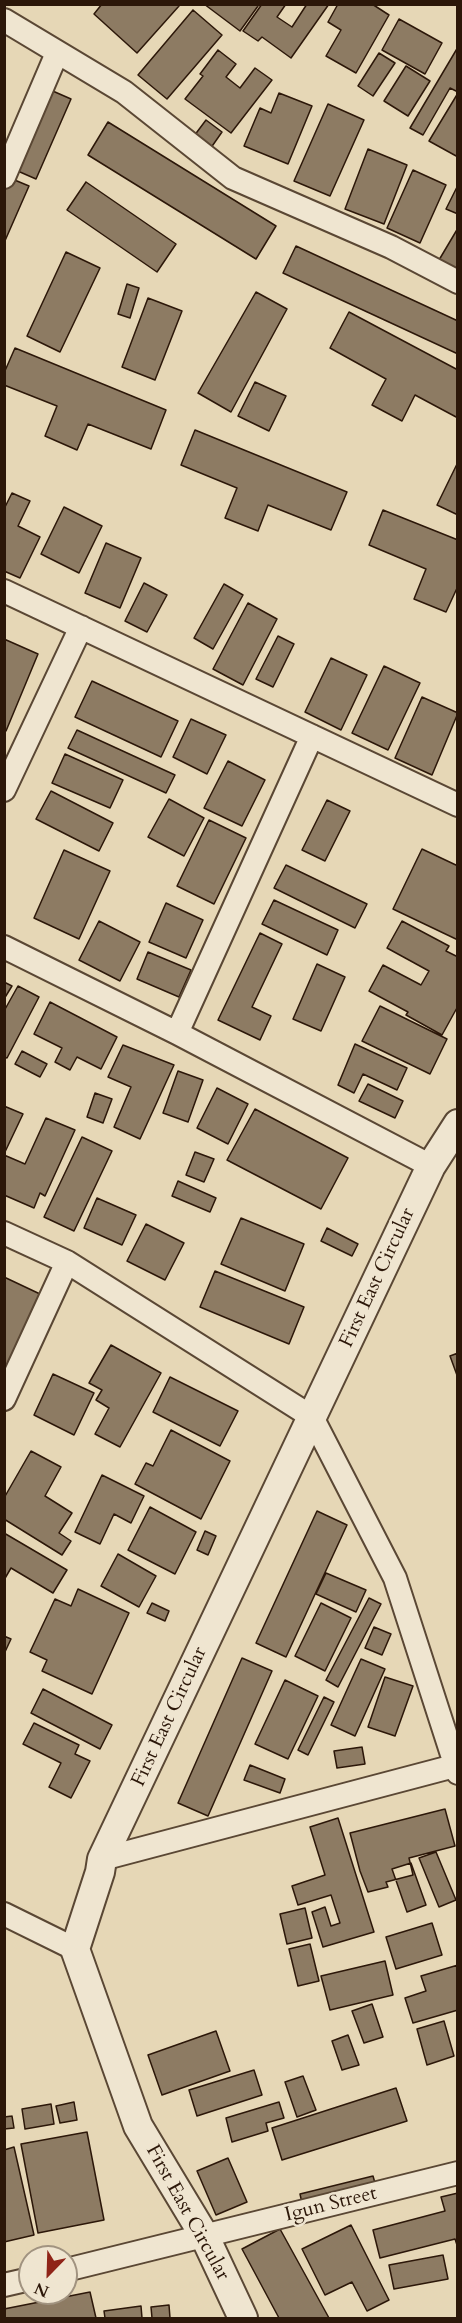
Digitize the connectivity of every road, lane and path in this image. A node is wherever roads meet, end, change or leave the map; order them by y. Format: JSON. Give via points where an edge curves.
{"nodes":[{"id":1,"x":4,"y":20,"type":"edge"},
{"id":2,"x":57,"y":53,"type":"junction"},
{"id":3,"x":4,"y":177,"type":"edge"},
{"id":4,"x":458,"y":282,"type":"edge"},
{"id":5,"x":4,"y":591,"type":"edge"},
{"id":6,"x":81,"y":627,"type":"junction"},
{"id":7,"x":312,"y":736,"type":"junction"},
{"id":8,"x":4,"y":790,"type":"edge"},
{"id":9,"x":458,"y":805,"type":"edge"},
{"id":10,"x":4,"y":946,"type":"edge"},
{"id":11,"x":177,"y":1033,"type":"junction"},
{"id":12,"x":458,"y":1124,"type":"edge"},
{"id":13,"x":431,"y":1166,"type":"junction"},
{"id":14,"x":4,"y":1233,"type":"edge"},
{"id":15,"x":67,"y":1262,"type":"junction"},
{"id":16,"x":4,"y":1399,"type":"edge"},
{"id":17,"x":312,"y":1417,"type":"junction"},
{"id":18,"x":457,"y":1768,"type":"edge"},
{"id":19,"x":102,"y":1859,"type":"junction"},
{"id":20,"x":4,"y":1914,"type":"edge"},
{"id":21,"x":75,"y":1949,"type":"junction"},
{"id":22,"x":458,"y":2173,"type":"edge"},
{"id":23,"x":205,"y":2237,"type":"junction"},
{"id":24,"x":78,"y":2267,"type":"edge"},
{"id":25,"x":243,"y":2319,"type":"edge"}],
"edges":[{"from":1,"to":2,"type":"street"},
{"from":2,"to":3,"type":"street"},
{"from":2,"to":4,"type":"street","via":[[124,92],[233,178]]},
{"from":5,"to":6,"type":"street"},
{"from":6,"to":7,"type":"street"},
{"from":6,"to":8,"type":"street"},
{"from":7,"to":9,"type":"street"},
{"from":7,"to":11,"type":"street"},
{"from":10,"to":11,"type":"street"},
{"from":11,"to":13,"type":"street"},
{"from":12,"to":13,"type":"street","name":"First East Circular"},
{"from":13,"to":17,"type":"street","name":"First East Circular"},
{"from":14,"to":15,"type":"street"},
{"from":15,"to":16,"type":"street"},
{"from":15,"to":17,"type":"street"},
{"from":17,"to":18,"type":"street","via":[[395,1578]]},
{"from":17,"to":19,"type":"street","name":"First East Circular"},
{"from":18,"to":19,"type":"street"},
{"from":19,"to":21,"type":"street","name":"First East Circular"},
{"from":20,"to":21,"type":"street"},
{"from":21,"to":23,"type":"street","name":"First East Circular","via":[[138,2126]]},
{"from":22,"to":23,"type":"street","name":"Igun Street"},
{"from":23,"to":24,"type":"street","name":"Igun Street"},
{"from":23,"to":25,"type":"street","name":"First East Circular"}]}
